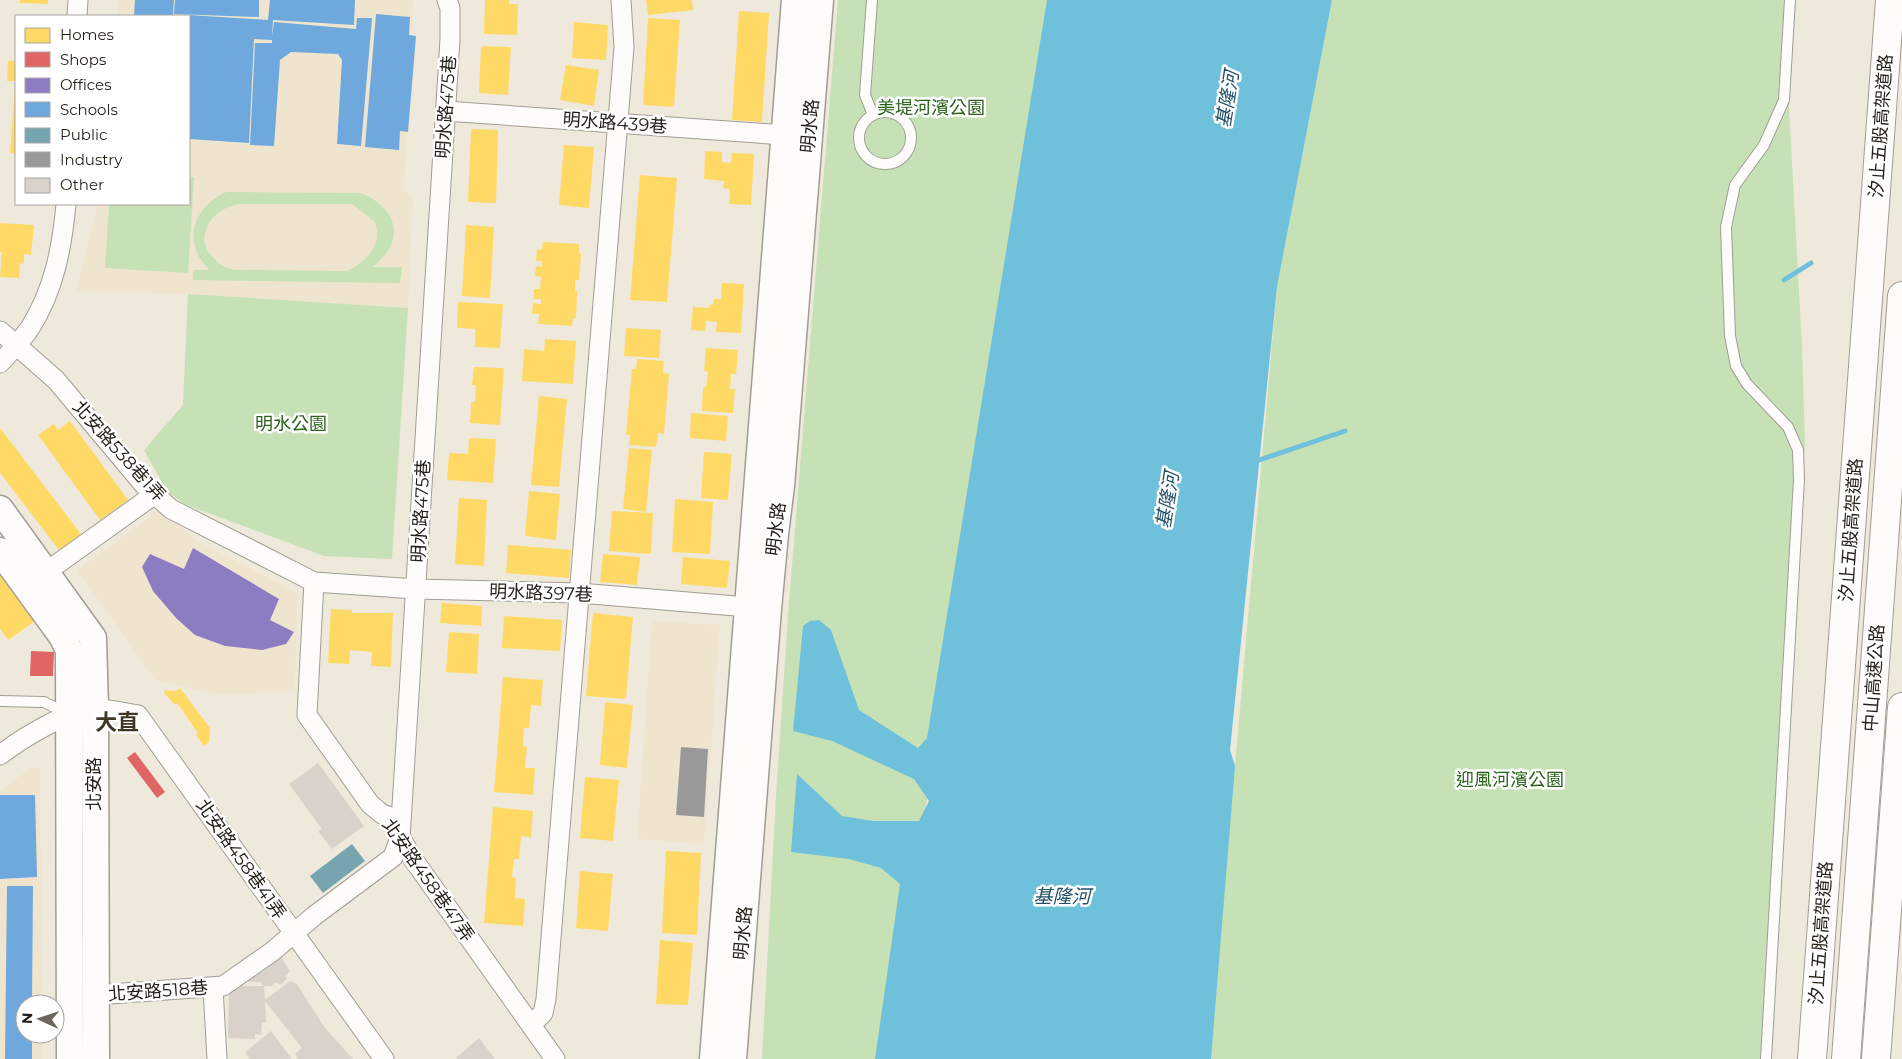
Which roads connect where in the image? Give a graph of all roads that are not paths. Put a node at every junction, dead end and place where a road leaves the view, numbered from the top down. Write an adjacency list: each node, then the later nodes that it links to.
1 (78, 0): 9 (street)
2 (447, 0): 10 (street, 明水路475巷)
3 (621, 0): 12 (street)
4 (795, 0): 13 (main road, 明水路)
5 (820, 0): 19 (main road, 明水路)
6 (872, 0): 11 (lane)
7 (1790, 0): 46 (lane)
8 (1890, 0): 47 (highway, 汐止五股高架道路)
9 (77, 15)
10 (445, 111): 12 (street, 明水路439巷); 25 (street, 明水路475巷)
11 (873, 115): 11 (lane)
12 (618, 123): 13 (street, 明水路439巷); 26 (street)
13 (785, 135): 27 (main road, 明水路)
14 (66, 205): 17 (street)
15 (1902, 296): 48 (highway, 中山高速公路)
16 (0, 331): 17 (street, 北安路538巷1弄)
17 (16, 345): 18 (street); 20 (street, 北安路538巷1弄)
18 (0, 363)
19 (782, 486): 27 (main road, 明水路); 45 (main road)
20 (154, 494): 23 (street); 24 (street, 北安路538巷1弄)
21 (0, 509): 23 (main road, 北安路)
22 (0, 551): 31 (main road, 北安路)
23 (46, 572): 30 (main road, 北安路)
24 (314, 582): 25 (street, 明水路397巷); 33 (street, 北安路458巷47弄)
25 (416, 589): 26 (street, 明水路397巷); 33 (street, 明水路475巷)
26 (579, 593): 27 (street, 明水路397巷); 37 (street)
27 (758, 608): 43 (main road, 明水路); 44 (main road, 明水路)
28 (0, 701): 31 (lane)
29 (1902, 707): 49 (highway, 中山高速公路)
30 (95, 708): 31 (street, 北安路458巷41弄); 34 (street, 北安路458巷41弄); 36 (main road, 北安路)
31 (70, 715): 32 (street, 北安路458巷41弄); 38 (main road, 北安路)
32 (0, 755)
33 (400, 838): 34 (street, 明水路475巷); 37 (street, 北安路458巷47弄)
34 (294, 934): 35 (street, 北安路518巷); 41 (street, 北安路458巷41弄)
35 (213, 988): 36 (street, 北安路518巷); 40 (street)
36 (95, 995): 39 (main road, 北安路)
37 (531, 1025): 42 (street, 北安路458巷47弄)
38 (70, 1059)
39 (96, 1059)
40 (217, 1059)
41 (384, 1059)
42 (555, 1059)
43 (713, 1059)
44 (733, 1059)
45 (747, 1059)
46 (1766, 1059)
47 (1812, 1059)
48 (1846, 1059)
49 (1876, 1059)

